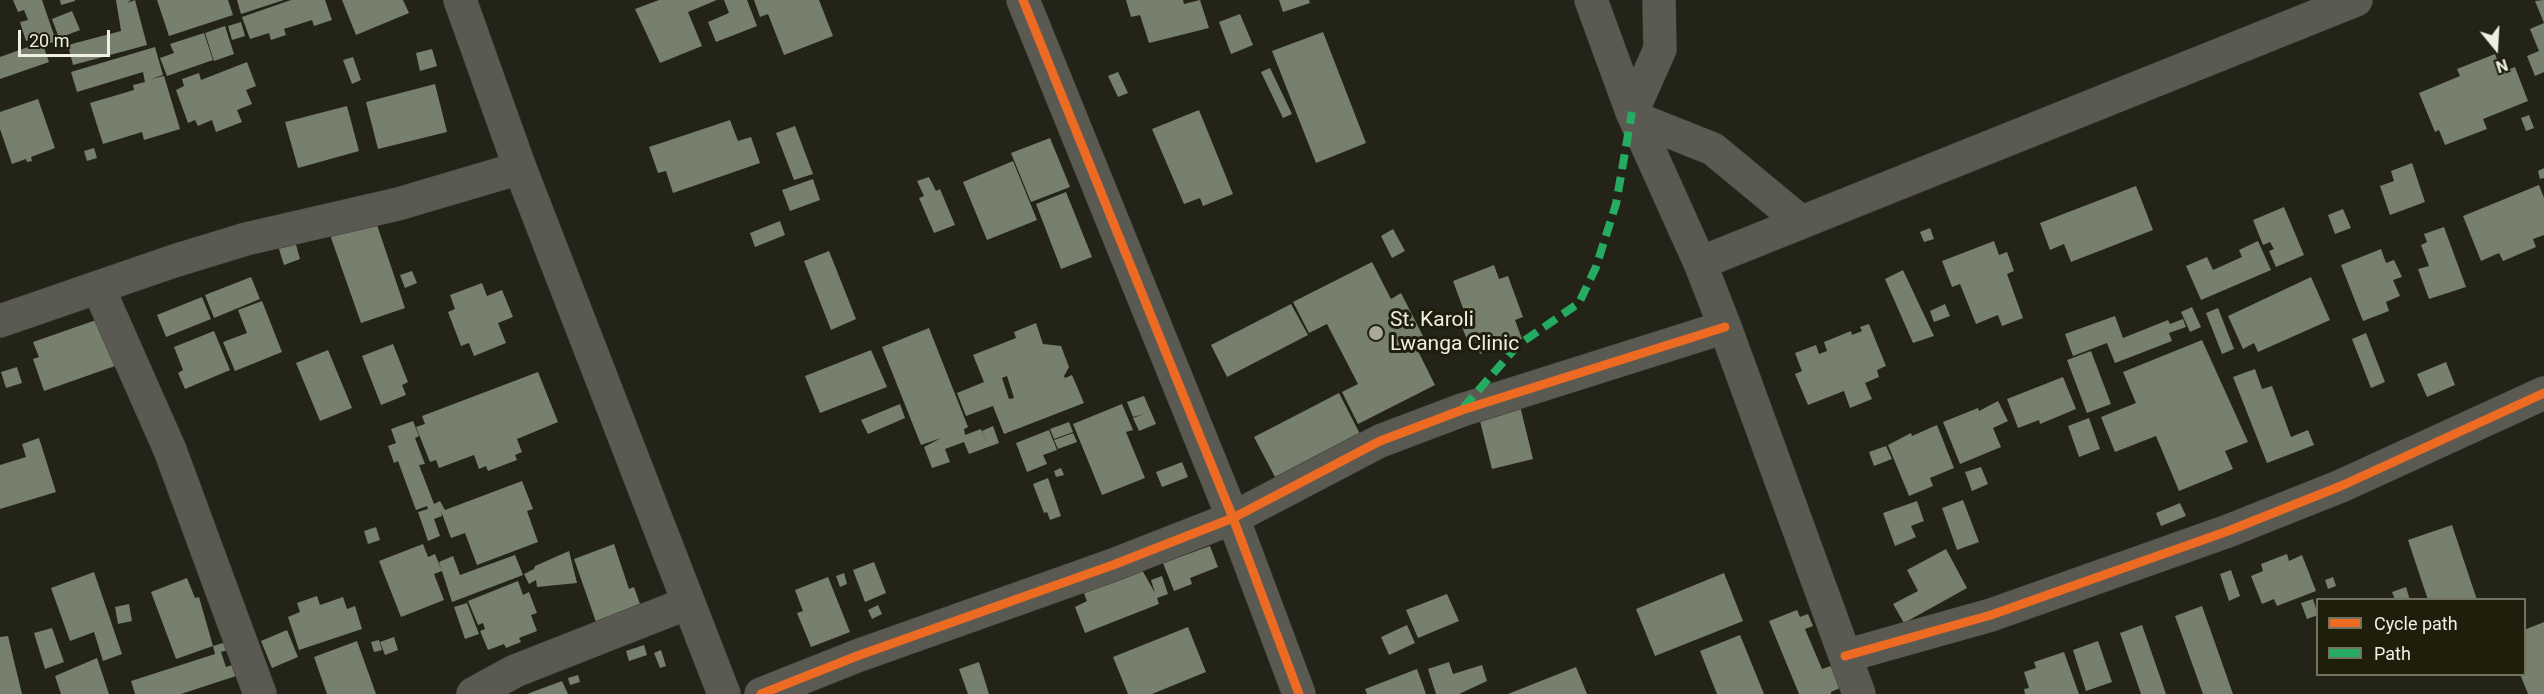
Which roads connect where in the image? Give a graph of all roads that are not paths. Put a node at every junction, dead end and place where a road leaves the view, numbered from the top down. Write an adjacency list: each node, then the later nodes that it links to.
1 (460, 0): 7 (street)
2 (1023, 0): 14 (street)
3 (1591, 0): 6 (street)
4 (1659, 0): 6 (street)
5 (2356, 0): 8 (street)
6 (1634, 115): 8 (street); 9 (street)
7 (520, 168): 10 (street); 15 (street)
8 (1801, 222): 9 (street)
9 (1700, 263): 12 (street)
10 (98, 287): 11 (street); 17 (street)
11 (0, 321)
12 (1725, 327): 14 (street); 16 (street)
13 (2544, 393): 16 (street)
14 (1233, 518): 20 (street); 21 (street)
15 (688, 603): 18 (street); 19 (street)
16 (1845, 656): 22 (street)
17 (260, 694)
18 (473, 694)
19 (724, 694)
20 (761, 694)
21 (1299, 694)
22 (1859, 694)

